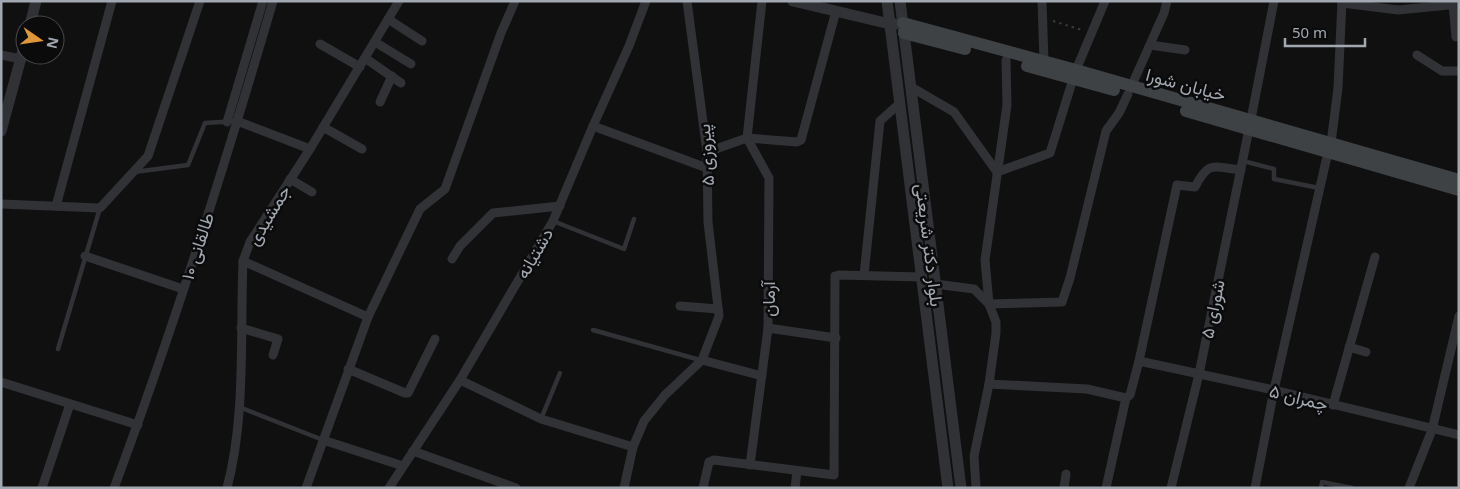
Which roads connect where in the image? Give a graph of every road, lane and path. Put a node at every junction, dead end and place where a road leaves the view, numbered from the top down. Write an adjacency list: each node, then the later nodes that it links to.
1 (36, 1): 21 (street)
2 (112, 1): 72 (street)
3 (200, 1): 64 (street)
4 (263, 1): 50 (street)
5 (273, 1): 49 (street, طالقانی ۱۰)
6 (399, 1): 23 (street, جمشیدی)
7 (515, 1): 88 (street)
8 (646, 1): 52 (street, دشتیانه)
9 (688, 1): 61 (street, پیروزی ۵)
10 (762, 1): 55 (street)
11 (792, 1): 20 (street)
12 (887, 1): 24 (street, بلوار دکتر شریعتی)
13 (900, 1): 24 (street, بلوار دکتر شریعتی)
14 (1042, 1): 22 (street)
15 (1105, 1): 25 (street)
16 (1167, 1): 30 (street)
17 (1274, 1): 51 (street, شورای ۵)
18 (1342, 2): 19 (street); 58 (street)
19 (1451, 3): 26 (street)
20 (836, 11): 24 (street); 55 (street)
21 (32, 15)
22 (1043, 18): 25 (path); 37 (street)
23 (388, 19): 27 (street); 28 (street, جمشیدی)
24 (899, 27): 36 (main road, خیابان شورا); 37 (main road, خیابان شورا); 45 (street, بلوار دکتر شریعتی); 48 (street, بلوار دکتر شریعتی)
25 (1092, 33): 42 (street)
26 (1456, 37)
27 (422, 41)
28 (374, 42): 35 (street, جمشیدی); 38 (street)
29 (320, 44): 40 (street)
30 (1150, 45): 31 (street); 46 (street)
31 (1185, 50)
32 (1, 55): 34 (street)
33 (1417, 55): 41 (street)
34 (15, 58)
35 (365, 58): 40 (street, جمشیدی); 43 (street)
36 (1006, 60): 42 (main road, خیابان شورا); 65 (street)
37 (1044, 62): 42 (main road, خیابان شورا)
38 (411, 64)
39 (19, 65): 54 (street)
40 (360, 67): 53 (street, جمشیدی)
41 (1459, 71)
42 (1074, 75): 46 (main road, خیابان شورا); 65 (street)
43 (392, 76): 44 (street); 47 (street)
44 (401, 83)
45 (911, 87): 56 (street, بلوار دکتر شریعتی); 65 (street)
46 (1130, 90): 51 (main road, خیابان شورا); 85 (street)
47 (380, 102)
48 (900, 103): 57 (street, بلوار دکتر شریعتی); 81 (street)
49 (238, 121): 50 (lane); 59 (street); 84 (street, طالقانی ۱۰)
50 (228, 122): 64 (lane)
51 (1250, 124): 58 (main road, خیابان شورا); 62 (street, شورای ۵)
52 (592, 126): 63 (street); 73 (street, دشتیانه)
53 (323, 127): 59 (street, جمشیدی); 60 (street)
54 (1, 131)
55 (747, 138): 61 (street); 91 (street, آرمان)
56 (918, 142): 57 (street); 83 (street, بلوار دکتر شریعتی)
57 (905, 144): 82 (street, بلوار دکتر شریعتی)
58 (1330, 148): 67 (main road, خیابان شورا); 68 (street); 69 (main road, خیابان شورا)
59 (310, 149): 66 (street, جمشیدی)
60 (362, 149)
61 (707, 152): 63 (street, پیروزی ۵)
62 (1242, 165): 68 (lane); 100 (street); 103 (street, شورای ۵)
63 (707, 168): 87 (street, پیروزی ۵)
64 (133, 172): 74 (street)
65 (997, 172): 85 (street)
66 (290, 179): 70 (street); 80 (street, جمشیدی)
67 (1459, 180)
68 (1320, 188): 108 (street)
69 (1459, 190)
70 (312, 192)
71 (1, 204): 72 (street)
72 (56, 206): 74 (street)
73 (560, 206): 76 (street, دشتیانه); 79 (street)
74 (100, 208): 77 (lane)
75 (634, 219): 76 (lane)
76 (553, 222): 105 (street, دشتیانه)
77 (85, 256): 84 (street); 96 (lane)
78 (1375, 257): 95 (street)
79 (452, 259)
80 (243, 261): 88 (street); 90 (street, جمشیدی)
81 (864, 276): 82 (street); 93 (street)
82 (922, 277): 135 (street, بلوار دکتر شریعتی)
83 (935, 284): 85 (street); 121 (street, بلوار دکتر شریعتی)
84 (183, 289): 114 (street, طالقانی ۱۰)
85 (989, 304): 107 (street)
86 (680, 306): 87 (street)
87 (718, 309): 99 (street, پیروزی ۵)
88 (368, 316): 101 (street)
89 (1459, 316): 115 (street)
90 (241, 328): 98 (street); 112 (street, جمشیدی)
91 (768, 328): 93 (street); 104 (street, آرمان)
92 (593, 330): 99 (lane)
93 (836, 338): 124 (street)
94 (435, 339): 101 (street)
95 (1349, 347): 97 (street); 111 (street)
96 (58, 349)
97 (1366, 352)
98 (273, 355)
99 (702, 360): 104 (street); 118 (street)
100 (1139, 361): 103 (street, چمران ۵); 109 (street)
101 (348, 369): 117 (street)
102 (560, 373): 113 (lane)
103 (1199, 374): 108 (street, چمران ۵); 140 (street, شورای ۵)
104 (762, 376): 122 (street, آرمان)
105 (460, 380): 113 (street); 119 (street, دشتیانه)
106 (1, 382): 110 (street)
107 (990, 384): 109 (street); 120 (street)
108 (1274, 390): 111 (street, چمران ۵); 141 (street)
109 (1126, 398): 139 (street)
110 (70, 404): 114 (street); 126 (street)
111 (1333, 405): 115 (street, چمران ۵)
112 (239, 407): 117 (lane); 128 (street, جمشیدی)
113 (541, 419): 118 (street)
114 (138, 425): 127 (street, طالقانی ۱۰)
115 (1432, 430): 116 (street, چمران ۵); 144 (street)
116 (1459, 435)
117 (323, 440): 123 (street); 129 (street)
118 (633, 447): 132 (street)
119 (413, 451): 123 (street, دشتیانه); 131 (street)
120 (974, 456): 121 (street); 137 (street)
121 (957, 457): 136 (street, بلوار دکتر شریعتی)
122 (750, 465): 124 (street); 133 (street)
123 (404, 466): 130 (street, دشتیانه)
124 (797, 470): 134 (street)
125 (1066, 474): 138 (street)
126 (42, 488)
127 (114, 488)
128 (227, 488)
129 (306, 488)
130 (389, 488)
131 (516, 488)
132 (624, 488)
133 (704, 488)
134 (795, 488)
135 (948, 488)
136 (961, 488)
137 (976, 488)
138 (1064, 488)
139 (1106, 488)
140 (1171, 488)
141 (1255, 488)
142 (1321, 488): 143 (lane)
143 (1352, 488)
144 (1409, 488)

